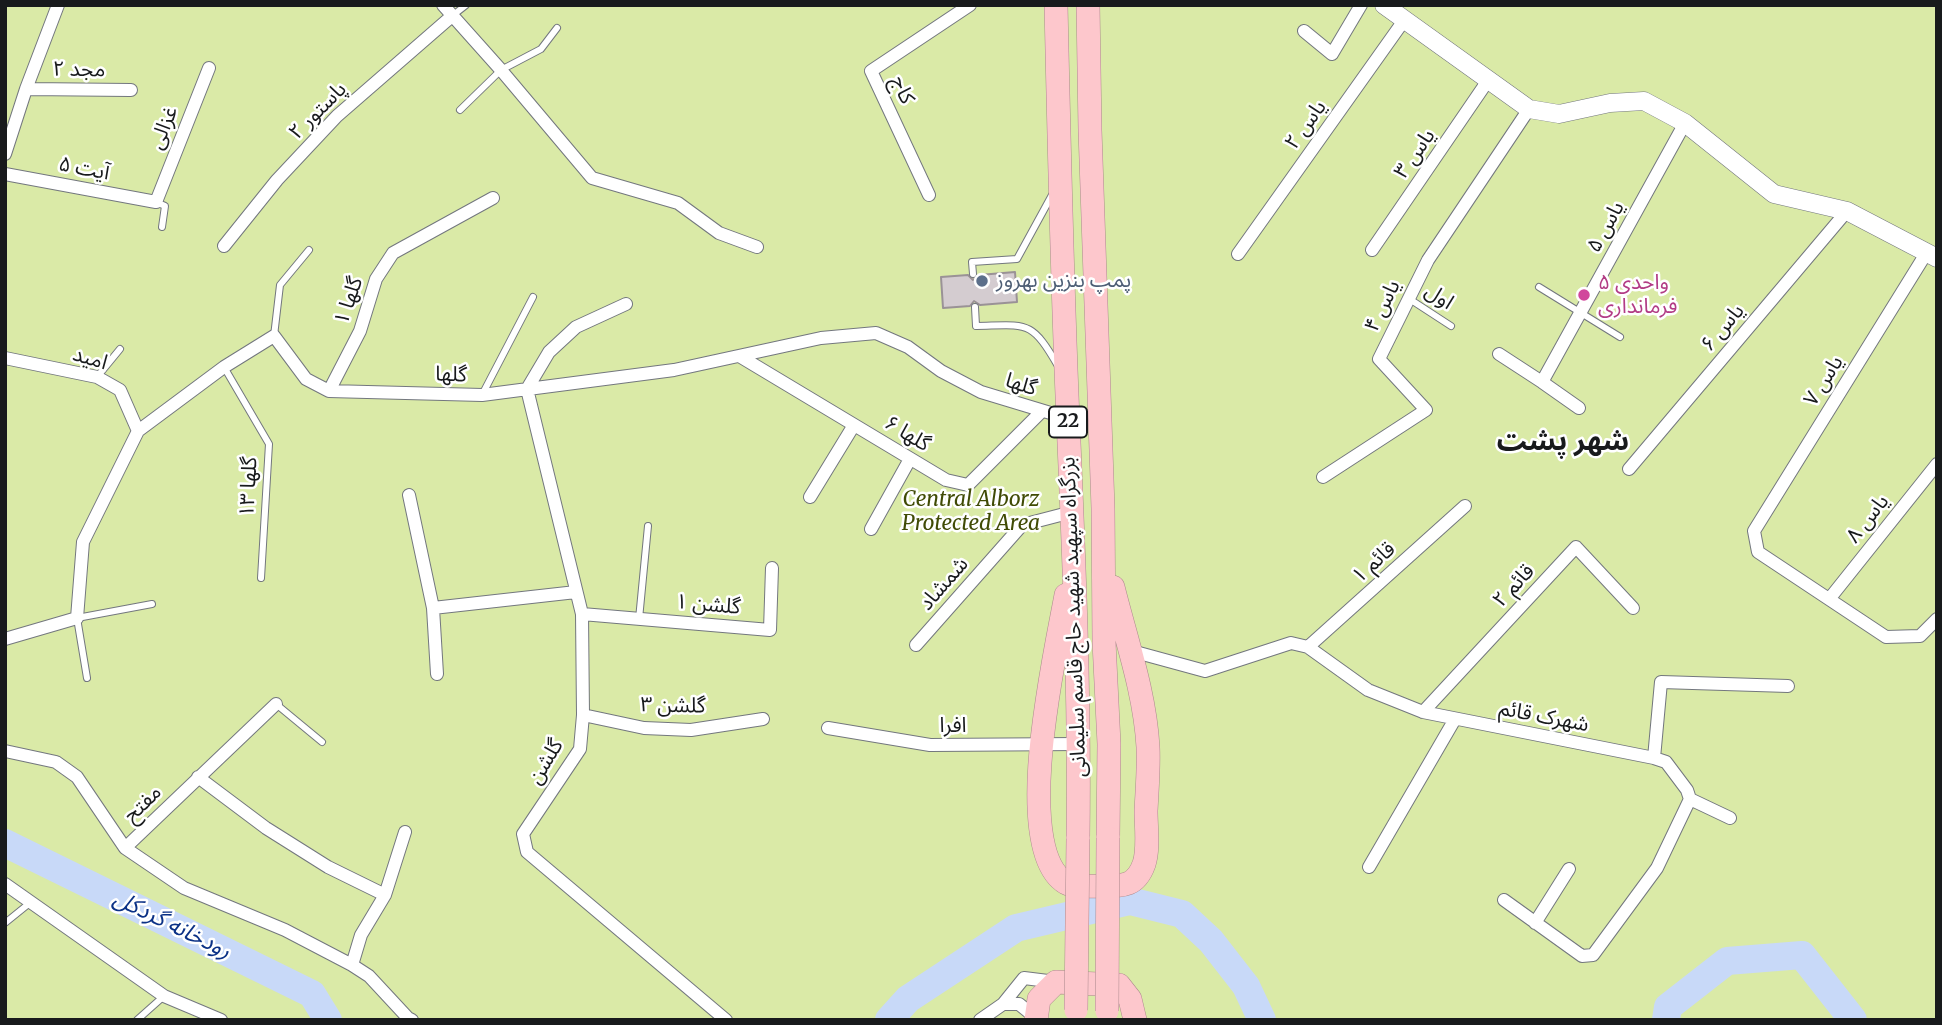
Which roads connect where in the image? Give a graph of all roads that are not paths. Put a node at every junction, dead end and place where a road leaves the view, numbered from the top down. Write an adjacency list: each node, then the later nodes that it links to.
1 (58, 5): 16 (street)
2 (443, 5): 9 (street)
3 (466, 5): 9 (lane)
4 (970, 5): 24 (street, کاج)
5 (1056, 5): 23 (highway, بزرگراه سپهبد شهید حاج قاسم سلیمانی / 22)
6 (1088, 5): 71 (highway, بزرگراه سپهبد شهید حاج قاسم سلیمانی / 22)
7 (1361, 5): 12 (street)
8 (1384, 5): 10 (street)
9 (452, 16): 14 (street); 29 (street, پاستور ۲)
10 (1405, 19): 15 (street); 33 (street, یاس ۲)
11 (557, 28): 14 (lane)
12 (1304, 32)
13 (209, 68): 26 (street, غزالی)
14 (501, 70): 19 (lane); 30 (street)
15 (1489, 79): 18 (street); 32 (street, یاس ۳)
16 (26, 89): 17 (street, مجد ۲); 21 (street)
17 (131, 90)
18 (1529, 109): 20 (street); 38 (street, یاس ۴)
19 (460, 110)
20 (1685, 123): 27 (street); 41 (street, یاس ۵)
21 (5, 154)
22 (5, 174): 26 (street, آیت ۵)
23 (1060, 181): 35 (lane); 51 (highway, بزرگراه سپهبد شهید حاج قاسم سلیمانی / 22)
24 (929, 195)
25 (493, 198): 54 (street, گلها ۱)
26 (156, 202): 28 (lane)
27 (1847, 211): 34 (street); 63 (street, یاس ۶)
28 (162, 227)
29 (224, 246)
30 (757, 247)
31 (309, 250): 43 (lane)
32 (1372, 250)
33 (1238, 254)
34 (1932, 255): 76 (street, یاس ۷)
35 (973, 274)
36 (1539, 288): 41 (lane)
37 (533, 297): 55 (lane)
38 (1408, 298): 42 (lane, اول); 64 (street, یاس ۴)
39 (626, 304): 53 (street)
40 (975, 307): 51 (lane)
41 (1581, 312): 44 (lane); 52 (street, یاس ۵)
42 (1451, 326)
43 (275, 336): 49 (street); 54 (street)
44 (1619, 337)
45 (120, 349): 50 (lane)
46 (1499, 354): 52 (street)
47 (741, 357): 53 (street, گلها); 57 (street, گلها); 59 (street, گلها ۶)
48 (5, 358): 50 (street, امید)
49 (224, 367): 60 (street); 74 (lane, گلها ۱۳)
50 (97, 377): 60 (street, امید)
51 (1066, 382): 58 (highway, بزرگراه سپهبد شهید حاج قاسم سلیمانی / 22)
52 (1542, 382): 56 (street)
53 (527, 390): 55 (street, گلها); 75 (street, گلشن)
54 (329, 391): 55 (street, گلها)
55 (482, 395)
56 (1579, 408)
57 (1041, 412): 58 (street, گلها); 61 (street, گلها ۶)
58 (1068, 418): 68 (highway, بزرگراه سپهبد شهید حاج قاسم سلیمانی / 22)
59 (854, 425): 61 (street, گلها ۶); 66 (street)
60 (138, 431): 81 (street)
61 (910, 459): 70 (street)
62 (1937, 464): 76 (street, یاس ۸)
63 (1629, 469)
64 (1323, 477)
65 (409, 495): 78 (street)
66 (810, 497)
67 (1465, 506): 87 (street, قائم ۱)
68 (1072, 512): 72 (highway, بزرگراه سپهبد شهید حاج قاسم سلیمانی / 22); 86 (street, شمشاد)
69 (648, 526): 82 (lane)
70 (871, 529)
71 (1103, 550): 85 (highway, بزرگراه سپهبد شهید حاج قاسم سلیمانی / 22); 88 (highway)
72 (1074, 555): 99 (highway); 100 (highway, بزرگراه سپهبد شهید حاج قاسم سلیمانی / 22)
73 (772, 568): 82 (street, گلشن ۱)
74 (261, 579)
75 (576, 592): 78 (street); 80 (street, گلشن)
76 (1830, 598): 83 (street)
77 (152, 604): 81 (lane)
78 (433, 608): 89 (street)
79 (1633, 608): 93 (street, قائم ۲)
80 (582, 614): 82 (street, گلشن ۱); 94 (street, گلشن)
81 (77, 618): 84 (street); 90 (lane)
82 (639, 619)
83 (1937, 619)
84 (5, 639)
85 (1104, 642): 88 (street); 122 (highway, بزرگراه سپهبد شهید حاج قاسم سلیمانی / 22, bridge)
86 (916, 645)
87 (1308, 647): 88 (street); 93 (street, شهرک قائم)
88 (1129, 650): 99 (highway)
89 (437, 674)
90 (87, 678)
91 (1788, 686): 102 (street)
92 (276, 704): 98 (lane); 103 (street, مفتح)
93 (1423, 712): 96 (street, شهرک قائم)
94 (583, 715): 95 (street, گلشن ۳); 127 (street, گلشن)
95 (763, 719)
96 (1455, 719): 102 (street, شهرک قائم); 108 (street)
97 (828, 728): 99 (street, افرا)
98 (322, 742)
99 (1040, 743): 100 (street, افرا)
100 (1079, 744): 121 (highway, بزرگراه سپهبد شهید حاج قاسم سلیمانی / 22, bridge)
101 (5, 751): 107 (street, مفتح)
102 (1654, 758): 104 (street, شهرک قائم)
103 (198, 777): 107 (street, مفتح); 111 (street)
104 (1690, 799): 105 (street); 115 (street)
105 (1730, 818)
106 (405, 832): 111 (street)
107 (125, 848): 116 (street)
108 (1369, 867)
109 (1569, 869): 115 (street)
110 (5, 884): 113 (street)
111 (385, 895): 116 (street)
112 (1504, 900): 115 (street)
113 (31, 901): 114 (lane); 118 (street)
114 (5, 923)
115 (1535, 923)
116 (352, 965): 126 (street)
117 (1056, 982): 119 (street); 123 (highway); 129 (highway)
118 (164, 996): 120 (street); 124 (lane)
119 (1003, 1004): 123 (street); 128 (street)
120 (195, 1014): 125 (street)
121 (1076, 1015)
122 (1107, 1015)
123 (1035, 1018)
124 (137, 1020)
125 (220, 1020)
126 (412, 1020)
127 (726, 1020)
128 (980, 1020)
129 (1135, 1020)

